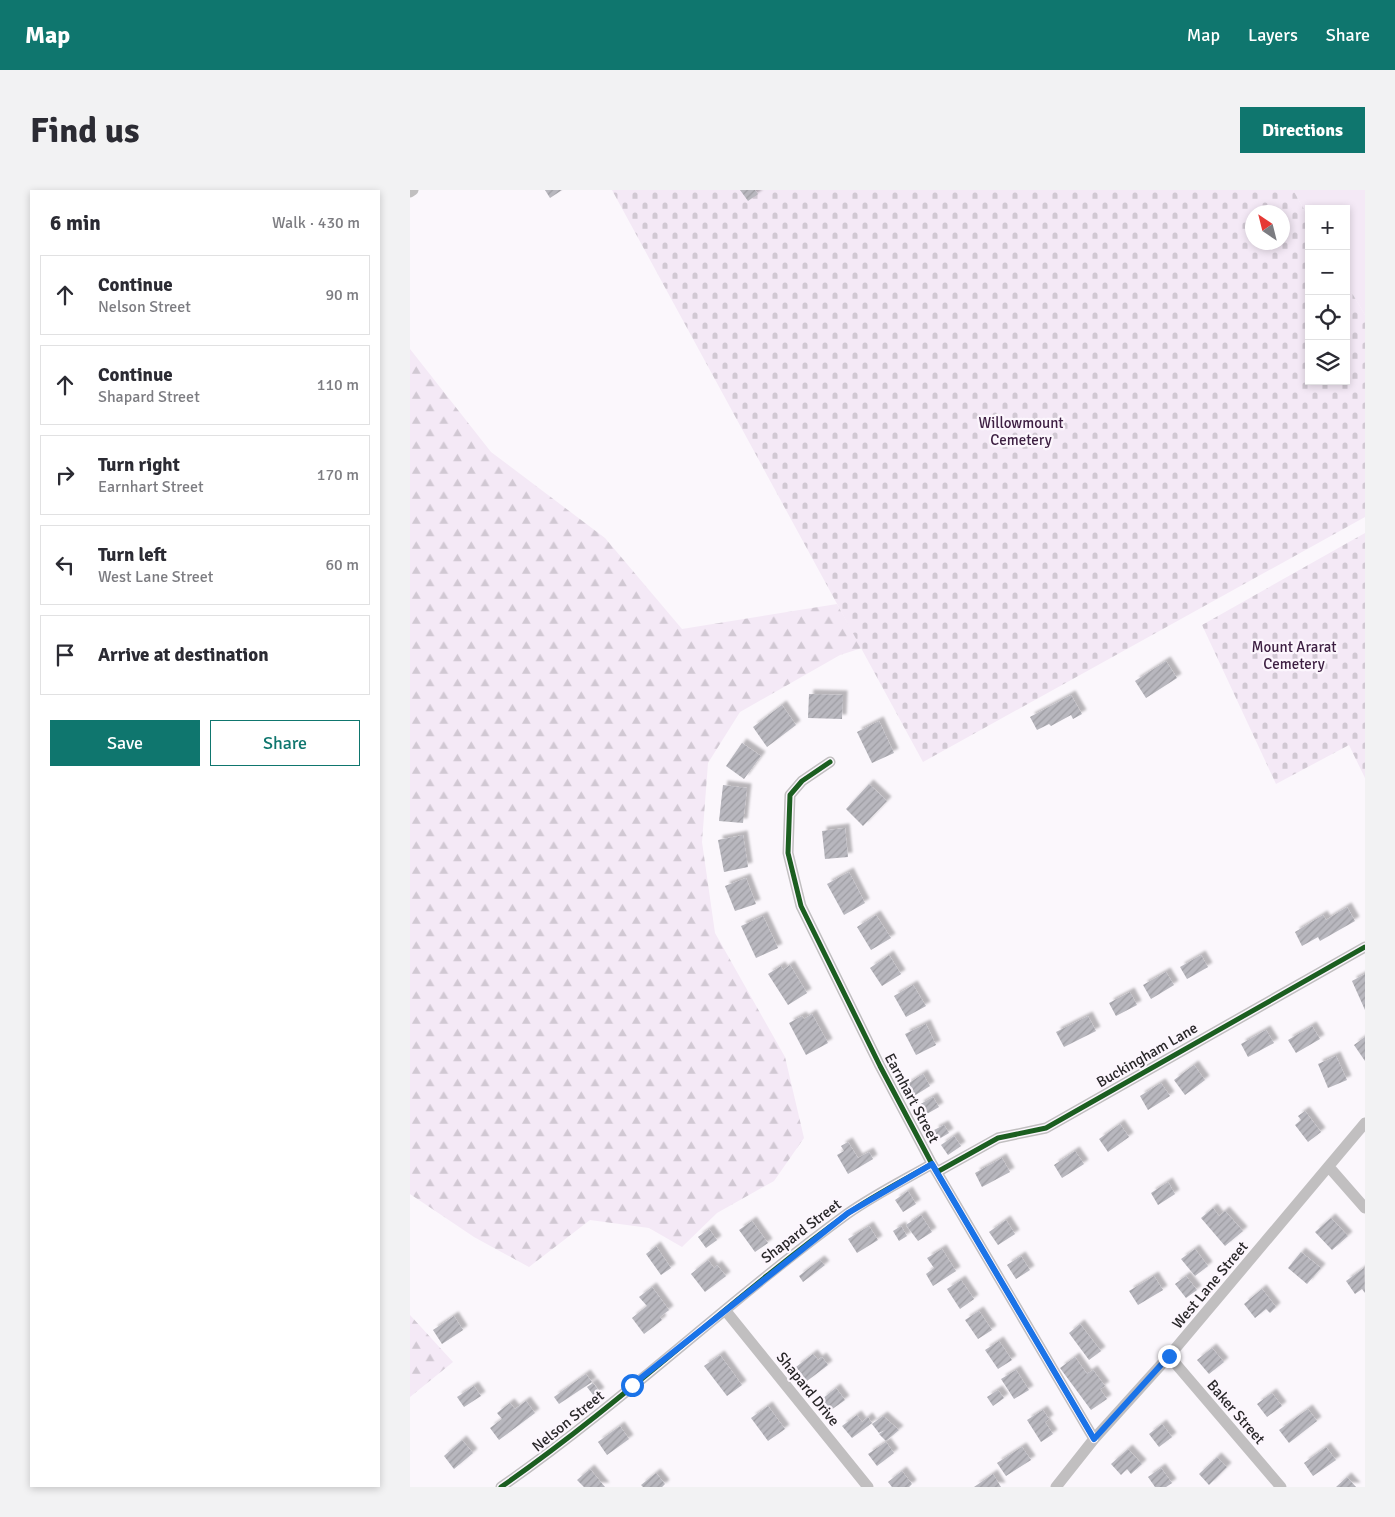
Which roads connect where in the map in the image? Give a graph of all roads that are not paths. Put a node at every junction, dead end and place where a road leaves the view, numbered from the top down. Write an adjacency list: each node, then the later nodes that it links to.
1 (414, 190): 2 (street)
2 (410, 192)
3 (830, 762): 7 (street, Earnhart Street)
4 (1365, 948): 7 (street, Buckingham Lane)
5 (1365, 1123): 6 (street, West Lane Street)
6 (1329, 1167): 8 (street); 11 (street, West Lane Street)
7 (934, 1168): 9 (street, Shapard Street); 12 (street, Earnhart Street)
8 (1365, 1208)
9 (765, 1277): 10 (street, Nelson Street)
10 (725, 1310): 13 (street, Nelson Street); 14 (street, Shapard Drive)
11 (1169, 1356): 12 (street, West Lane Street); 16 (street, Baker Street)
12 (1094, 1439): 15 (street, West Lane Street)
13 (502, 1487)
14 (868, 1487)
15 (1056, 1487)
16 (1281, 1487)

